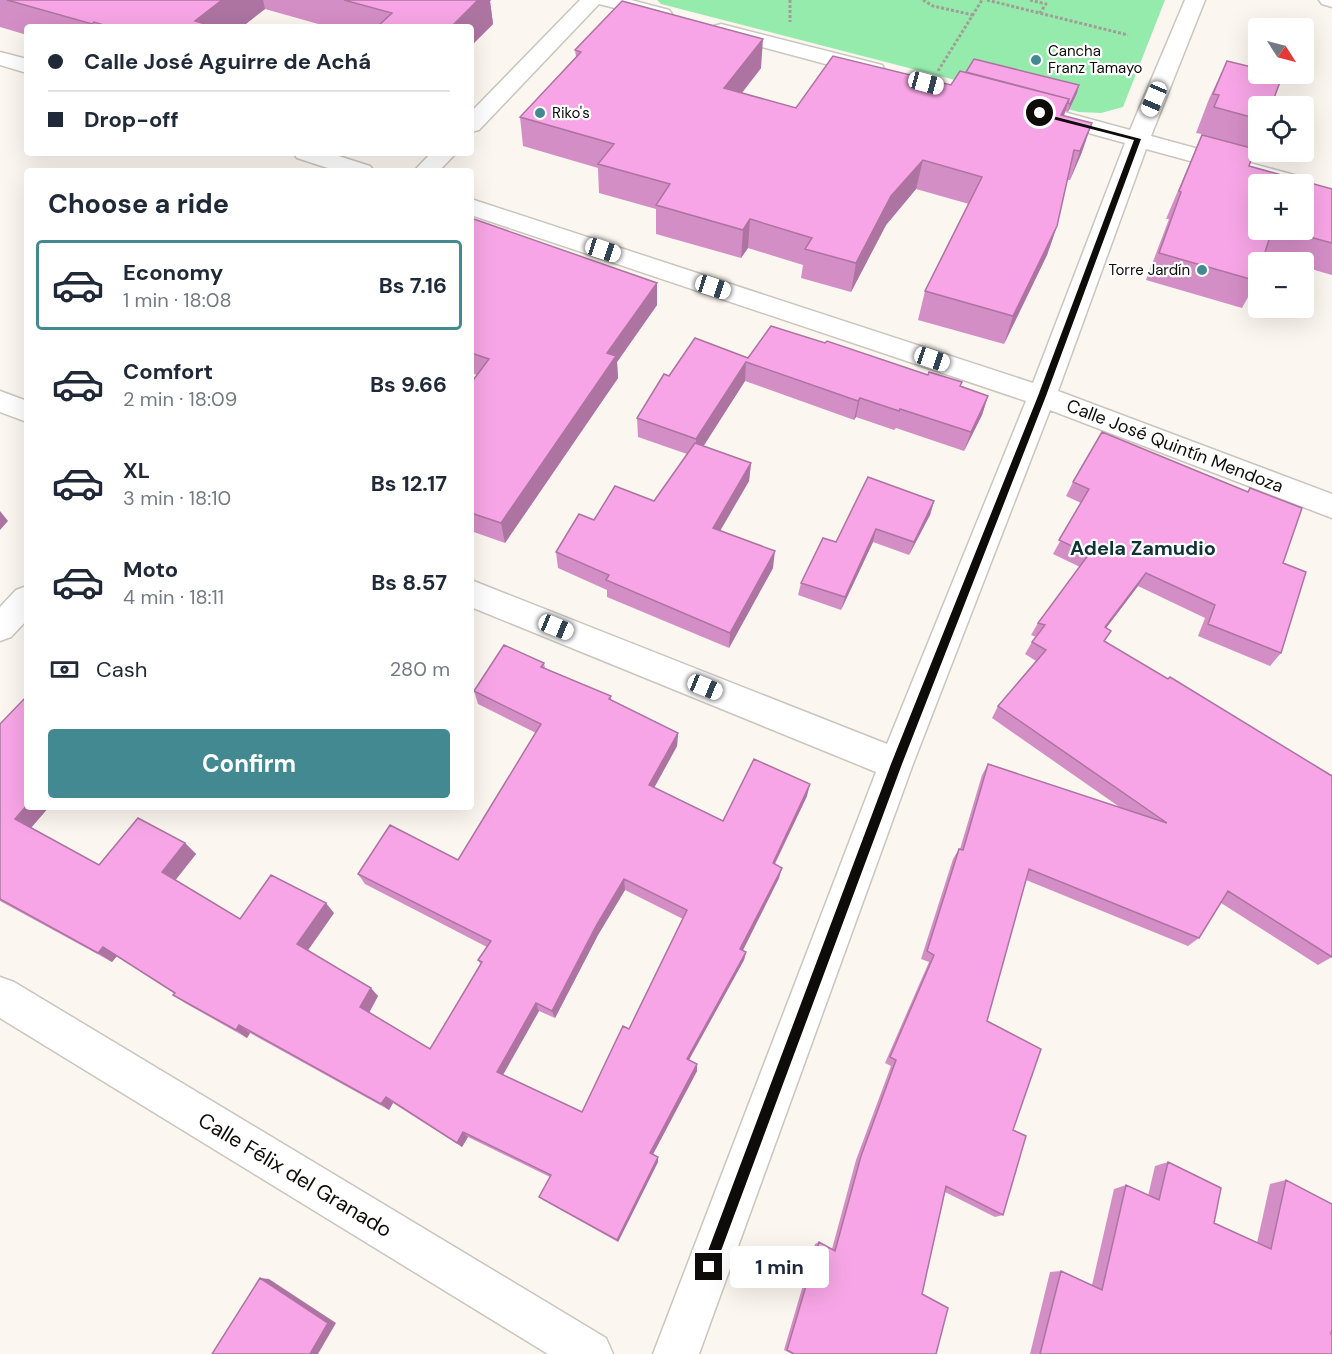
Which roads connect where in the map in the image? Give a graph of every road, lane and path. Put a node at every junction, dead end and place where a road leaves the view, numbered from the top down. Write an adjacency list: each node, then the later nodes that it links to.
1 (592, 0): 18 (street)
2 (606, 0): 16 (street)
3 (790, 0): 11 (path)
4 (923, 0): 10 (path)
5 (982, 0): 10 (path)
6 (987, 0): 9 (path)
7 (1030, 0): 9 (path)
8 (1195, 0): 19 (street)
9 (1040, 13): 12 (path)
10 (973, 15): 15 (path)
11 (790, 23)
12 (1128, 35)
13 (0, 58): 14 (street)
14 (24, 65)
15 (938, 71)
16 (892, 74)
17 (1028, 110): 19 (street)
18 (474, 122)
19 (1138, 139): 24 (street); 26 (street)
20 (314, 156): 22 (street)
21 (441, 156): 23 (street)
22 (352, 168)
23 (429, 168)
24 (1263, 174)
25 (474, 208): 26 (street, Calle José Quintín Mendoza)
26 (1042, 396): 29 (street, Calle José Quintín Mendoza); 33 (street)
27 (0, 401): 28 (street)
28 (24, 411)
29 (1332, 506)
30 (474, 594): 33 (street)
31 (24, 602): 32 (street)
32 (0, 628)
33 (896, 764): 36 (street)
34 (0, 996): 35 (street, Calle Félix del Granado)
35 (590, 1354)
36 (676, 1354)

